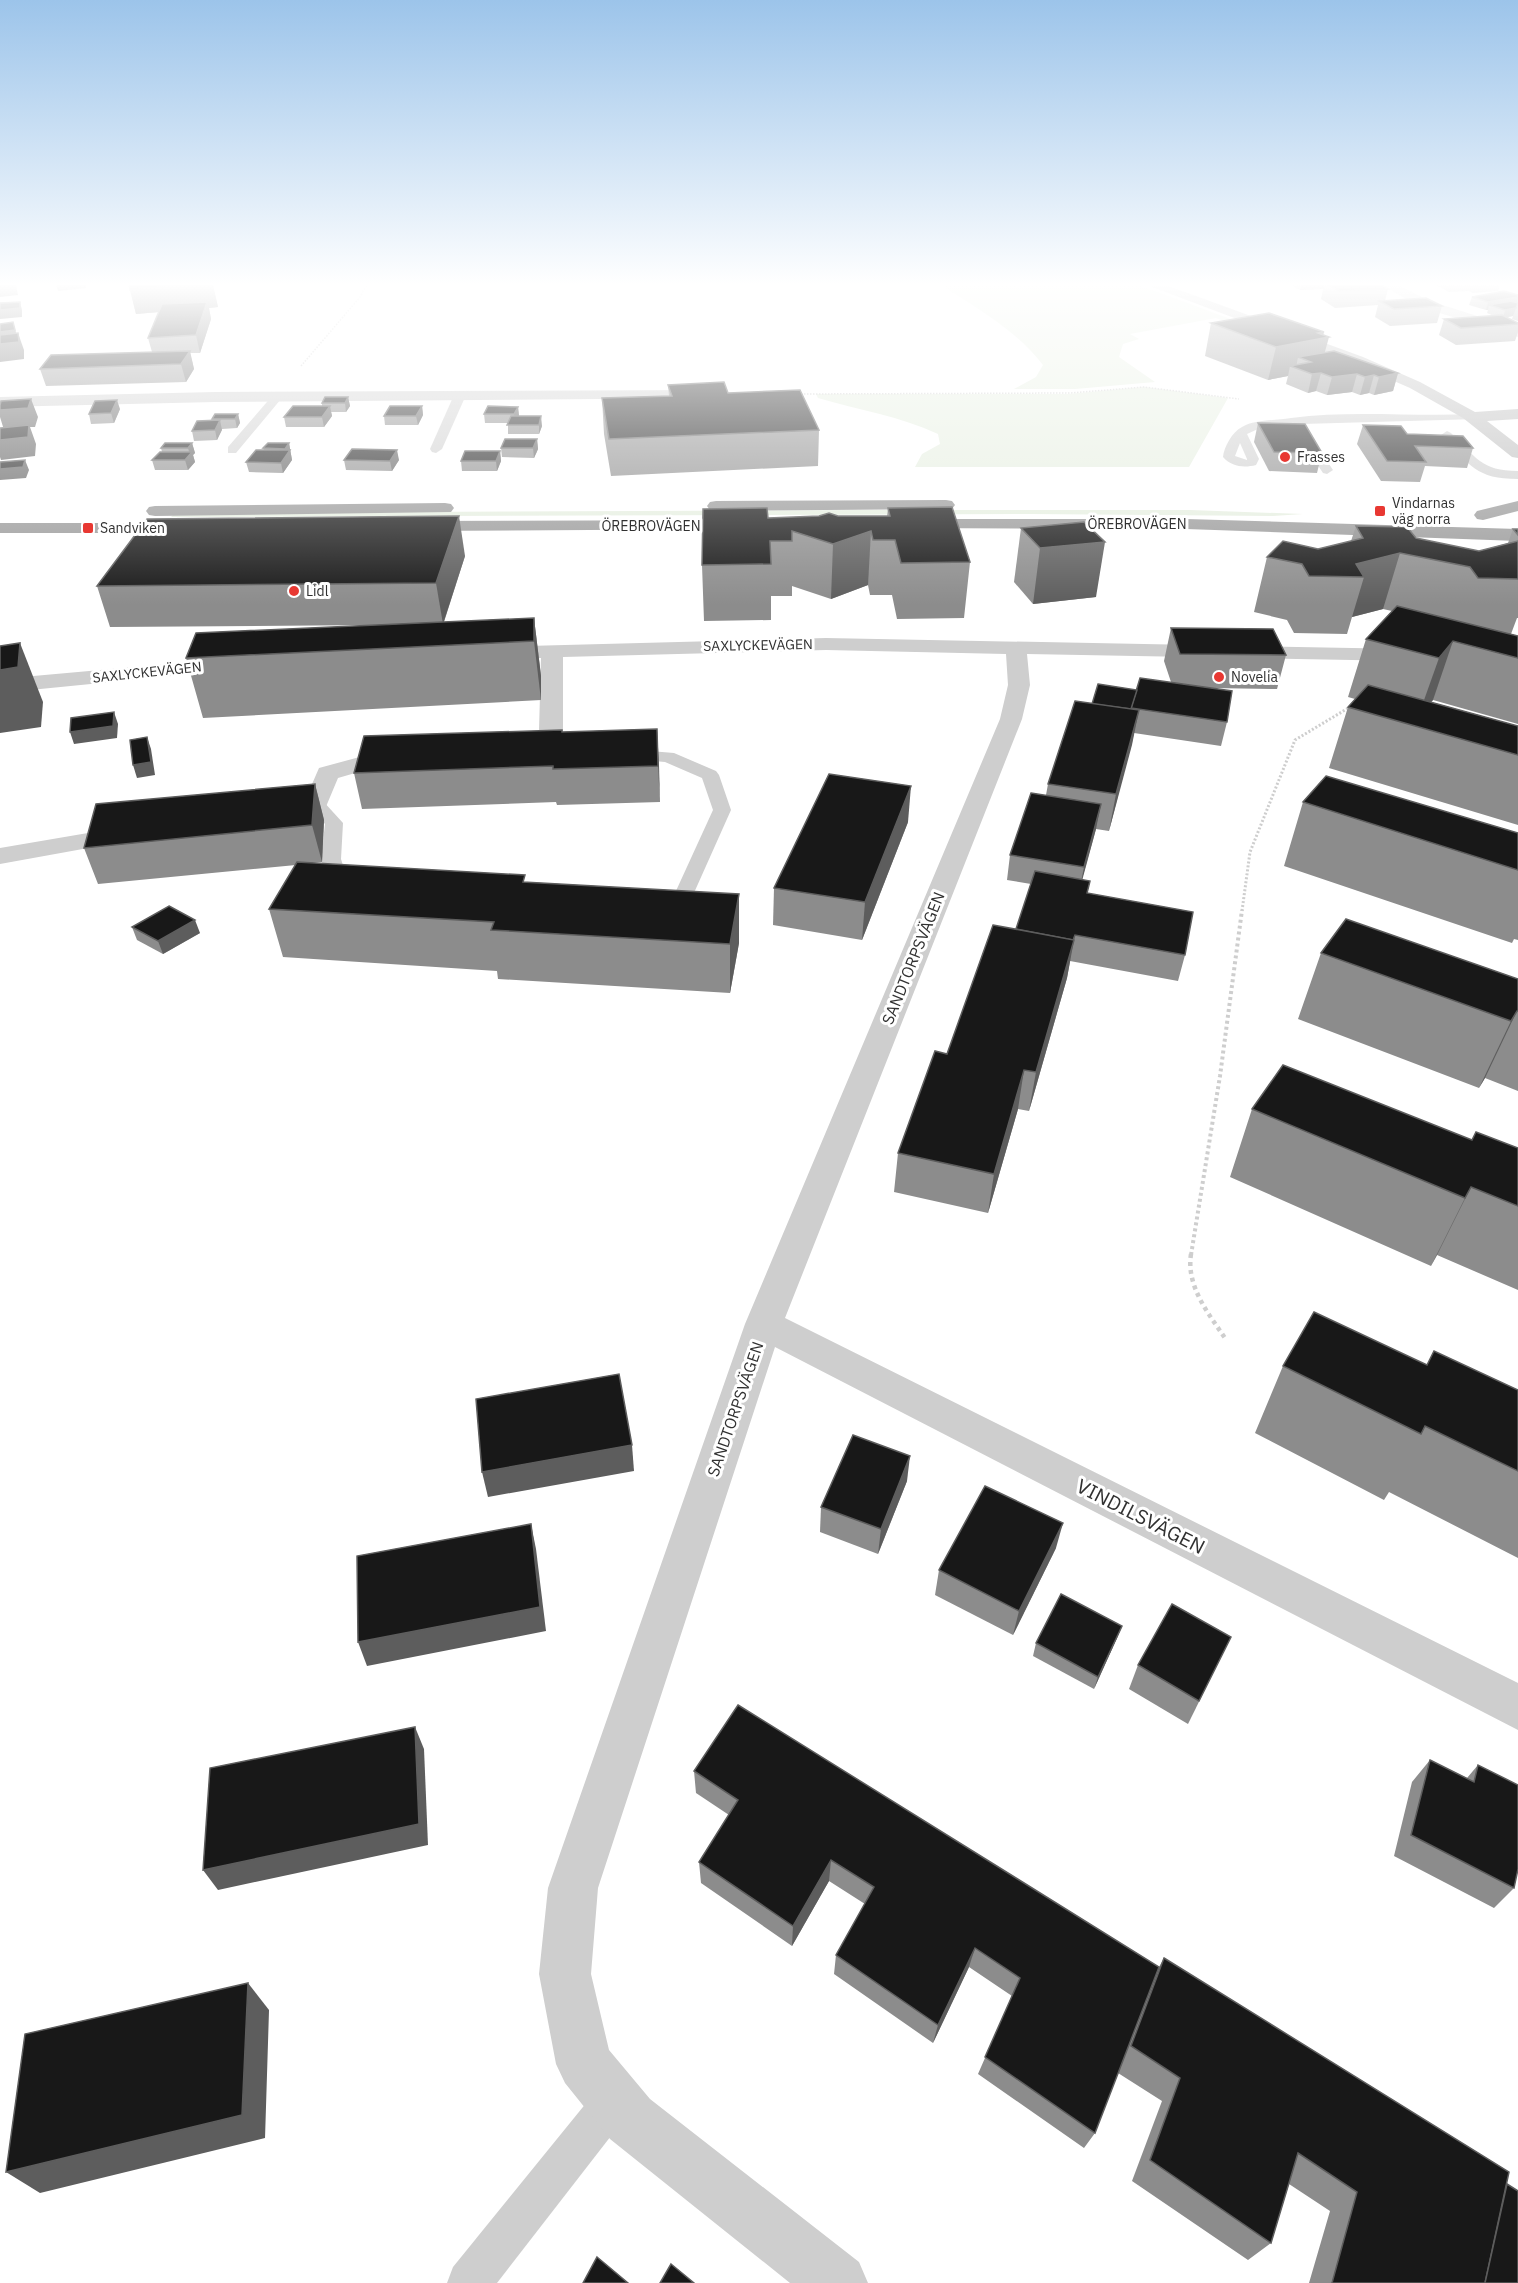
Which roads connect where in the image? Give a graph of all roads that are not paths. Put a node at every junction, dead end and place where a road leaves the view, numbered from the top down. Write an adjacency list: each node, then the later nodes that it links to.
1 (1428, 392): 7 (main road)
2 (773, 394): 3 (street)
3 (460, 395): 4 (street); 11 (lane)
4 (277, 397): 5 (street); 12 (lane)
5 (0, 402)
6 (1518, 414): 7 (main road)
7 (1474, 417): 8 (lane); 13 (main road)
8 (1429, 420): 9 (lane); 15 (lane)
9 (1293, 421): 10 (lane); 14 (lane)
10 (1242, 433)
11 (436, 449)
12 (232, 450)
13 (1518, 453)
14 (1327, 470)
15 (1518, 475)
16 (959, 505): 17 (highway, ÖREBROVÄGEN)
17 (696, 506)
18 (1518, 506): 22 (highway)
19 (460, 508): 20 (highway)
20 (0, 511)
21 (1461, 514): 22 (highway)
22 (1483, 515): 23 (highway)
23 (1518, 516)
24 (900, 524): 27 (highway, ÖREBROVÄGEN)
25 (771, 525): 26 (highway, ÖREBROVÄGEN)
26 (0, 528)
27 (1518, 535)
28 (1016, 647): 29 (street, SAXLYCKEVÄGEN); 31 (street, SAXLYCKEVÄGEN); 43 (street, SANDTORPSVÄGEN)
29 (552, 651): 30 (street, SAXLYCKEVÄGEN); 34 (street)
30 (467, 654)
31 (1422, 656)
32 (254, 662): 33 (street, SAXLYCKEVÄGEN)
33 (0, 686)
34 (495, 752)
35 (611, 753): 42 (lane)
36 (426, 758): 37 (street)
37 (316, 804): 38 (street); 41 (lane)
38 (258, 813)
39 (152, 831): 40 (street)
40 (0, 856)
41 (364, 893)
42 (648, 914)
43 (764, 1324): 44 (street, VINDILSVÄGEN); 45 (street, SANDTORPSVÄGEN)
44 (1518, 1707)
45 (614, 2100): 46 (lane); 47 (street, SANDTORPSVÄGEN)
46 (469, 2283)
47 (838, 2283)

